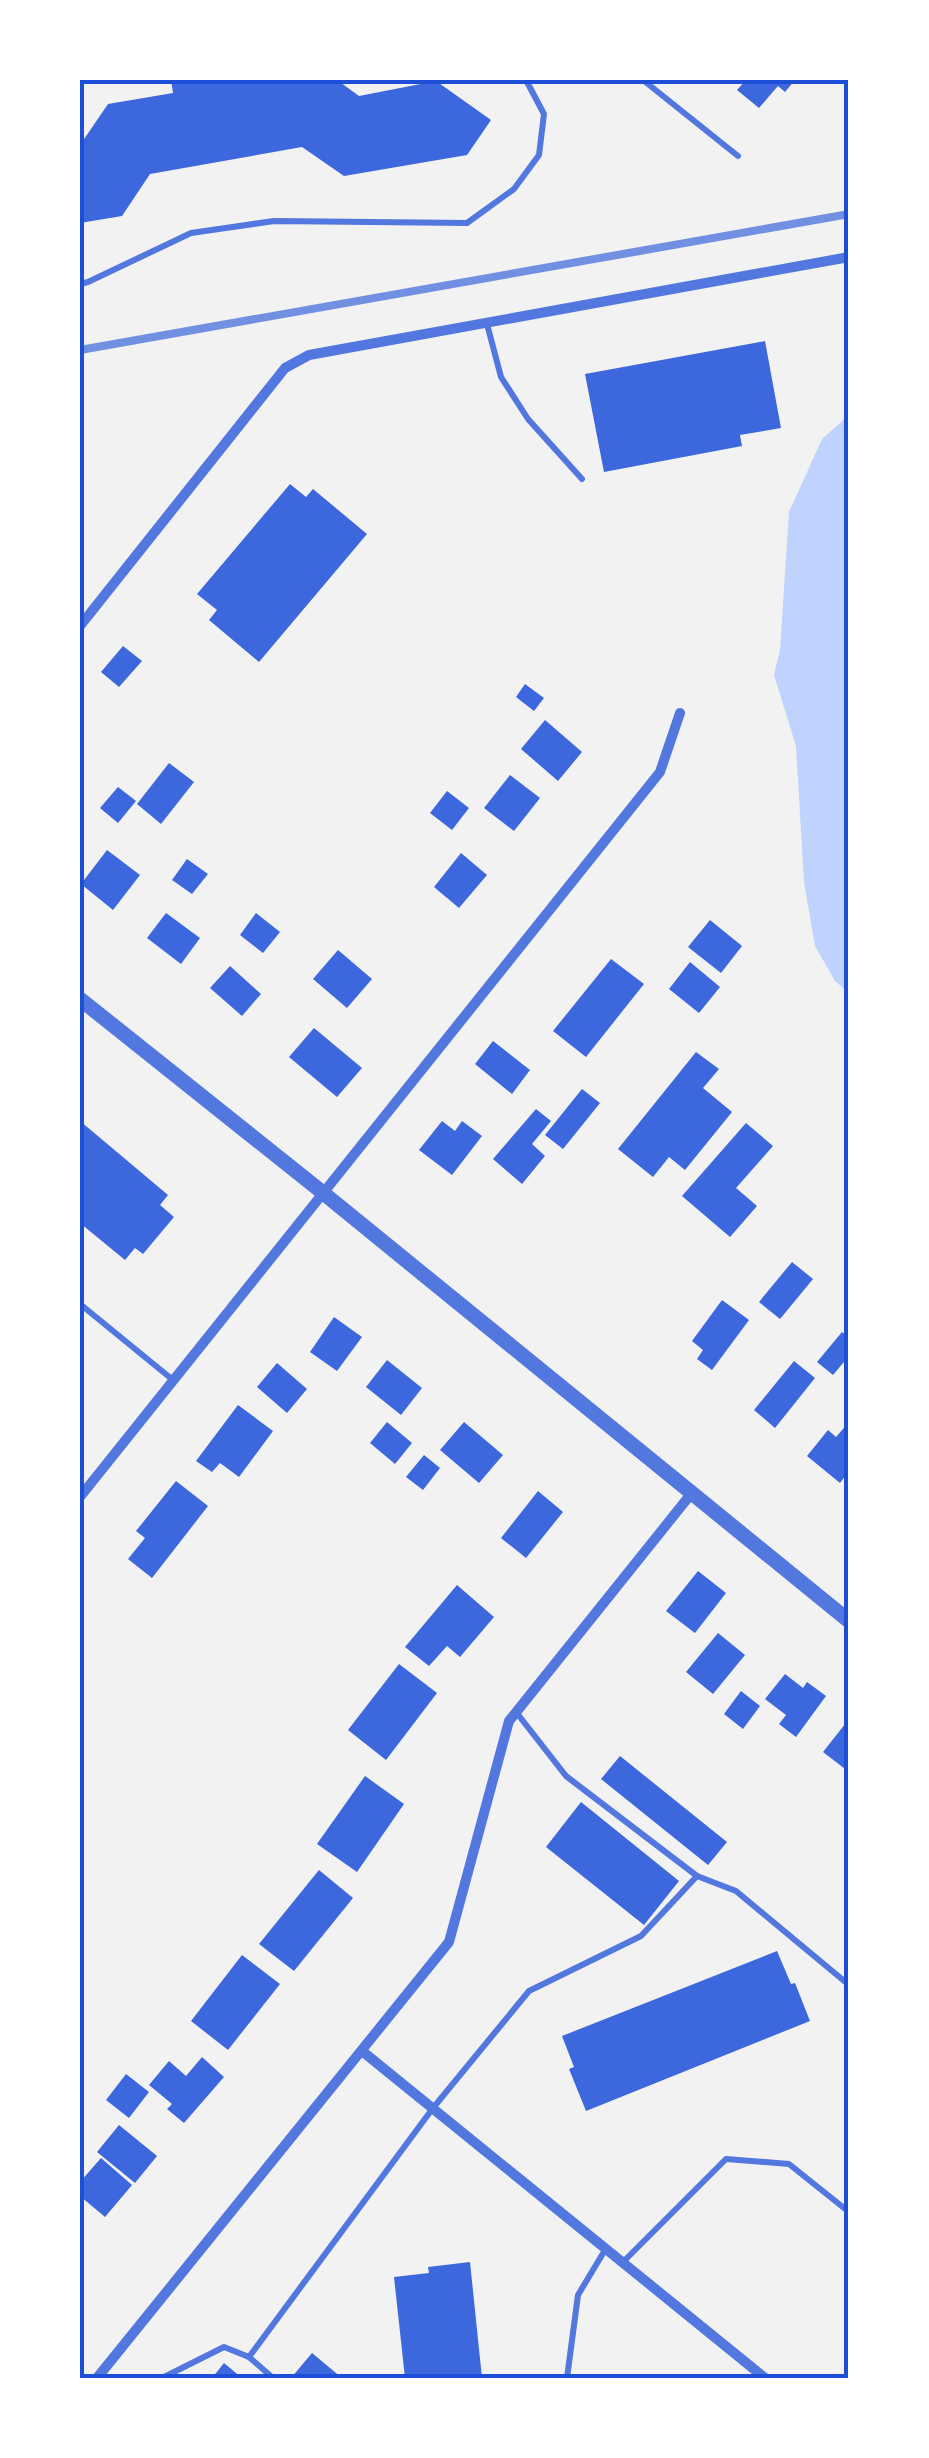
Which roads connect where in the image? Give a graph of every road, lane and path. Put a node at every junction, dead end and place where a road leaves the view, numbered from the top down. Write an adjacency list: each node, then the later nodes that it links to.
1 (526, 80): 5 (lane)
2 (643, 80): 3 (lane)
3 (738, 156)
4 (849, 257): 6 (street)
5 (80, 284)
6 (486, 323): 7 (lane); 8 (street)
7 (582, 479)
8 (82, 620)
9 (680, 713): 11 (street)
10 (80, 999): 11 (street)
11 (322, 1192): 13 (street); 14 (street)
12 (80, 1304): 13 (lane)
13 (173, 1380): 15 (street)
14 (691, 1494): 16 (street); 17 (street)
15 (80, 1497)
16 (849, 1621)
17 (516, 1712): 18 (lane); 20 (street)
18 (697, 1876): 19 (lane); 21 (lane)
19 (849, 1985)
20 (362, 2051): 21 (street); 26 (street)
21 (432, 2108): 23 (street); 25 (lane)
22 (849, 2212): 24 (lane)
23 (606, 2249): 24 (street); 29 (lane)
24 (622, 2262): 30 (street)
25 (249, 2357): 27 (lane); 28 (lane)
26 (96, 2378)
27 (162, 2378)
28 (273, 2378)
29 (567, 2378)
30 (766, 2378)

